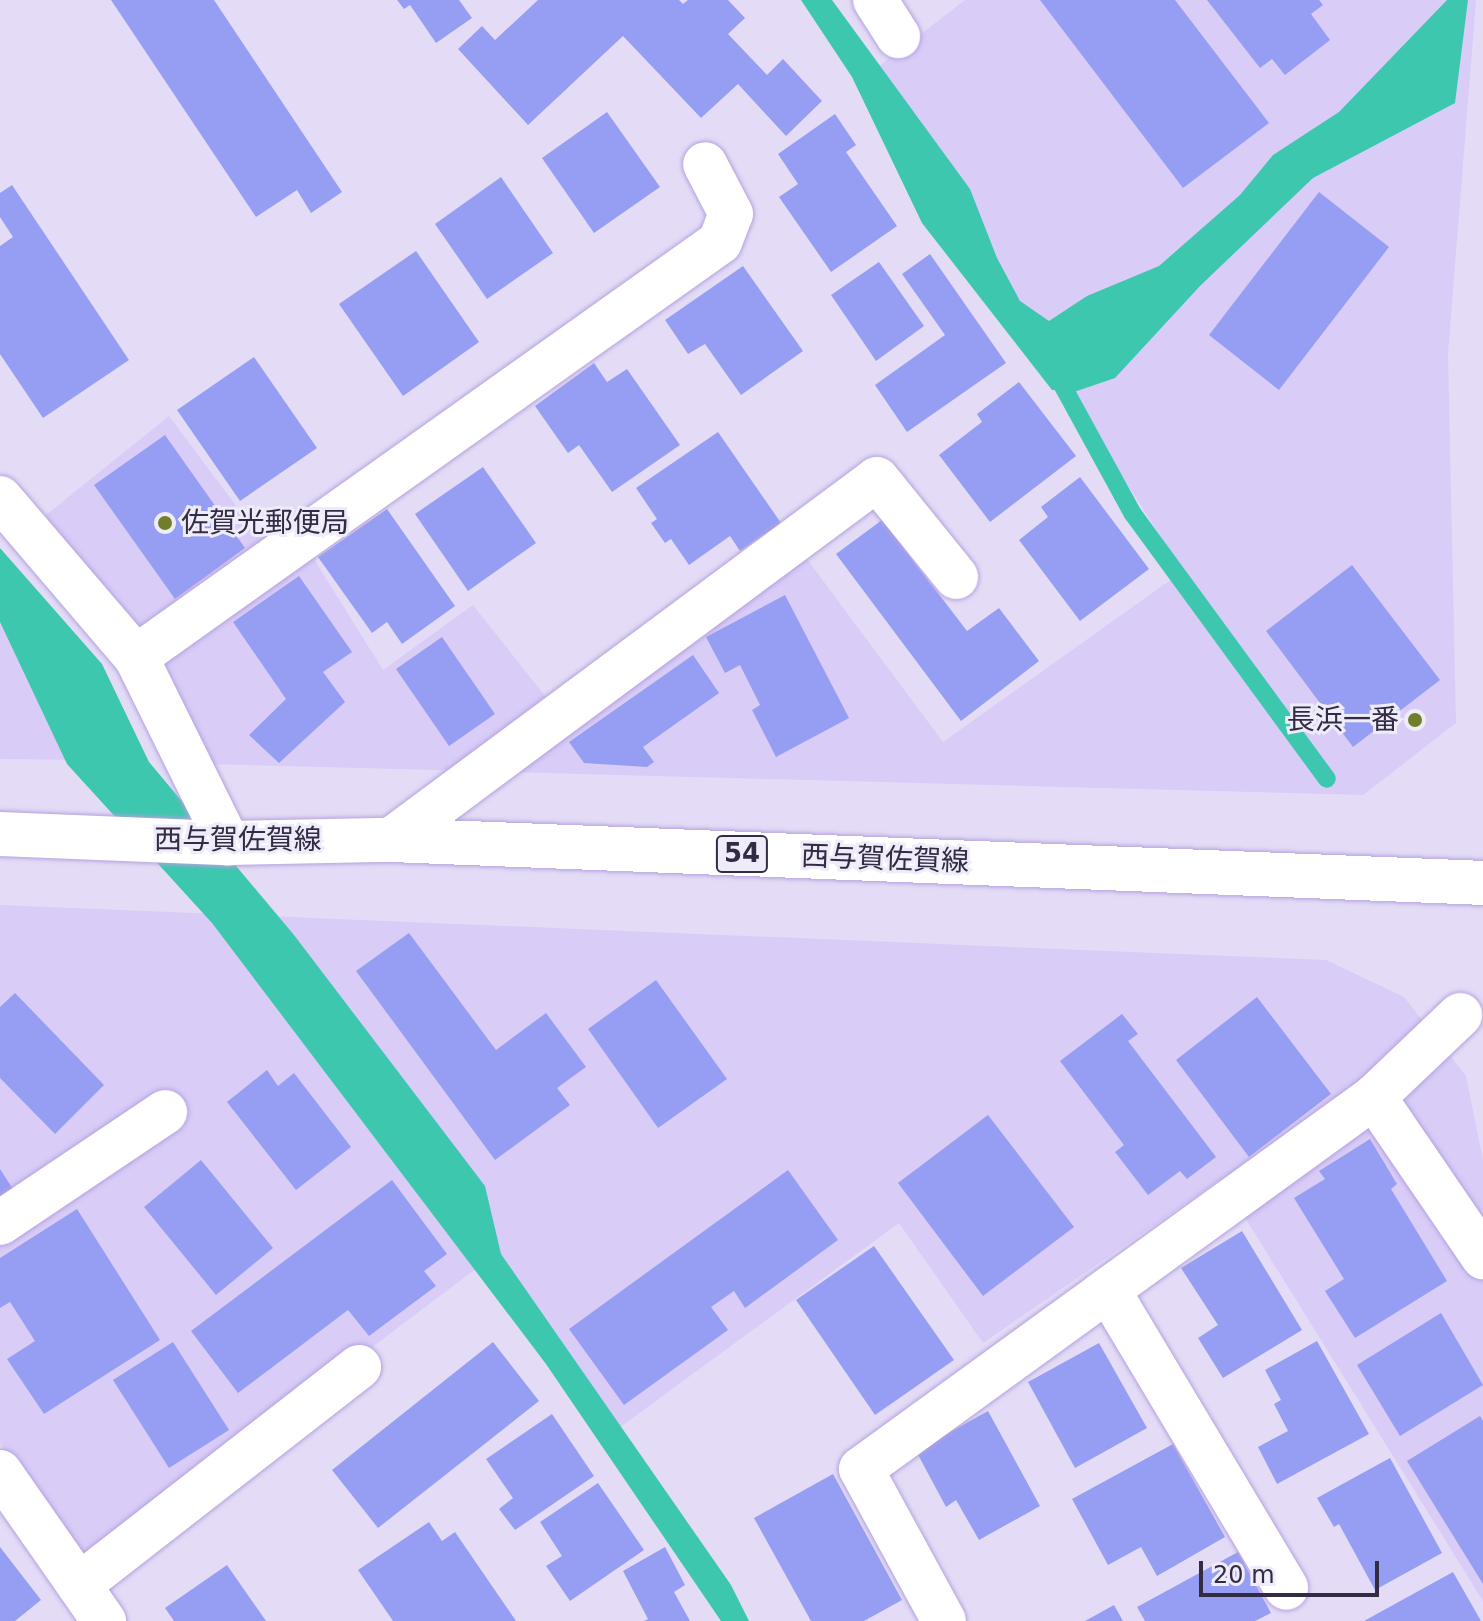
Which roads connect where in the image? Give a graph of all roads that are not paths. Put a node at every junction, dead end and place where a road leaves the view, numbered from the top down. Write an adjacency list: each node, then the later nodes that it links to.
1 (875, 0): 2 (street)
2 (898, 36)
3 (705, 164): 6 (street)
4 (0, 498): 6 (street)
5 (956, 577): 8 (street)
6 (136, 657): 9 (street)
7 (0, 834): 9 (street, 西与賀佐賀線 / 54)
8 (391, 840): 9 (street, 西与賀佐賀線 / 54); 10 (street, 西与賀佐賀線 / 54)
9 (228, 843)
10 (1483, 883)
11 (1460, 1015): 12 (street)
12 (1374, 1097): 15 (street); 16 (street)
13 (165, 1112): 14 (street)
14 (0, 1223)
15 (1483, 1257)
16 (1108, 1290): 19 (street); 21 (street)
17 (359, 1367): 20 (street)
18 (0, 1472): 20 (street)
19 (1286, 1588)
20 (92, 1610)
21 (944, 1621)

